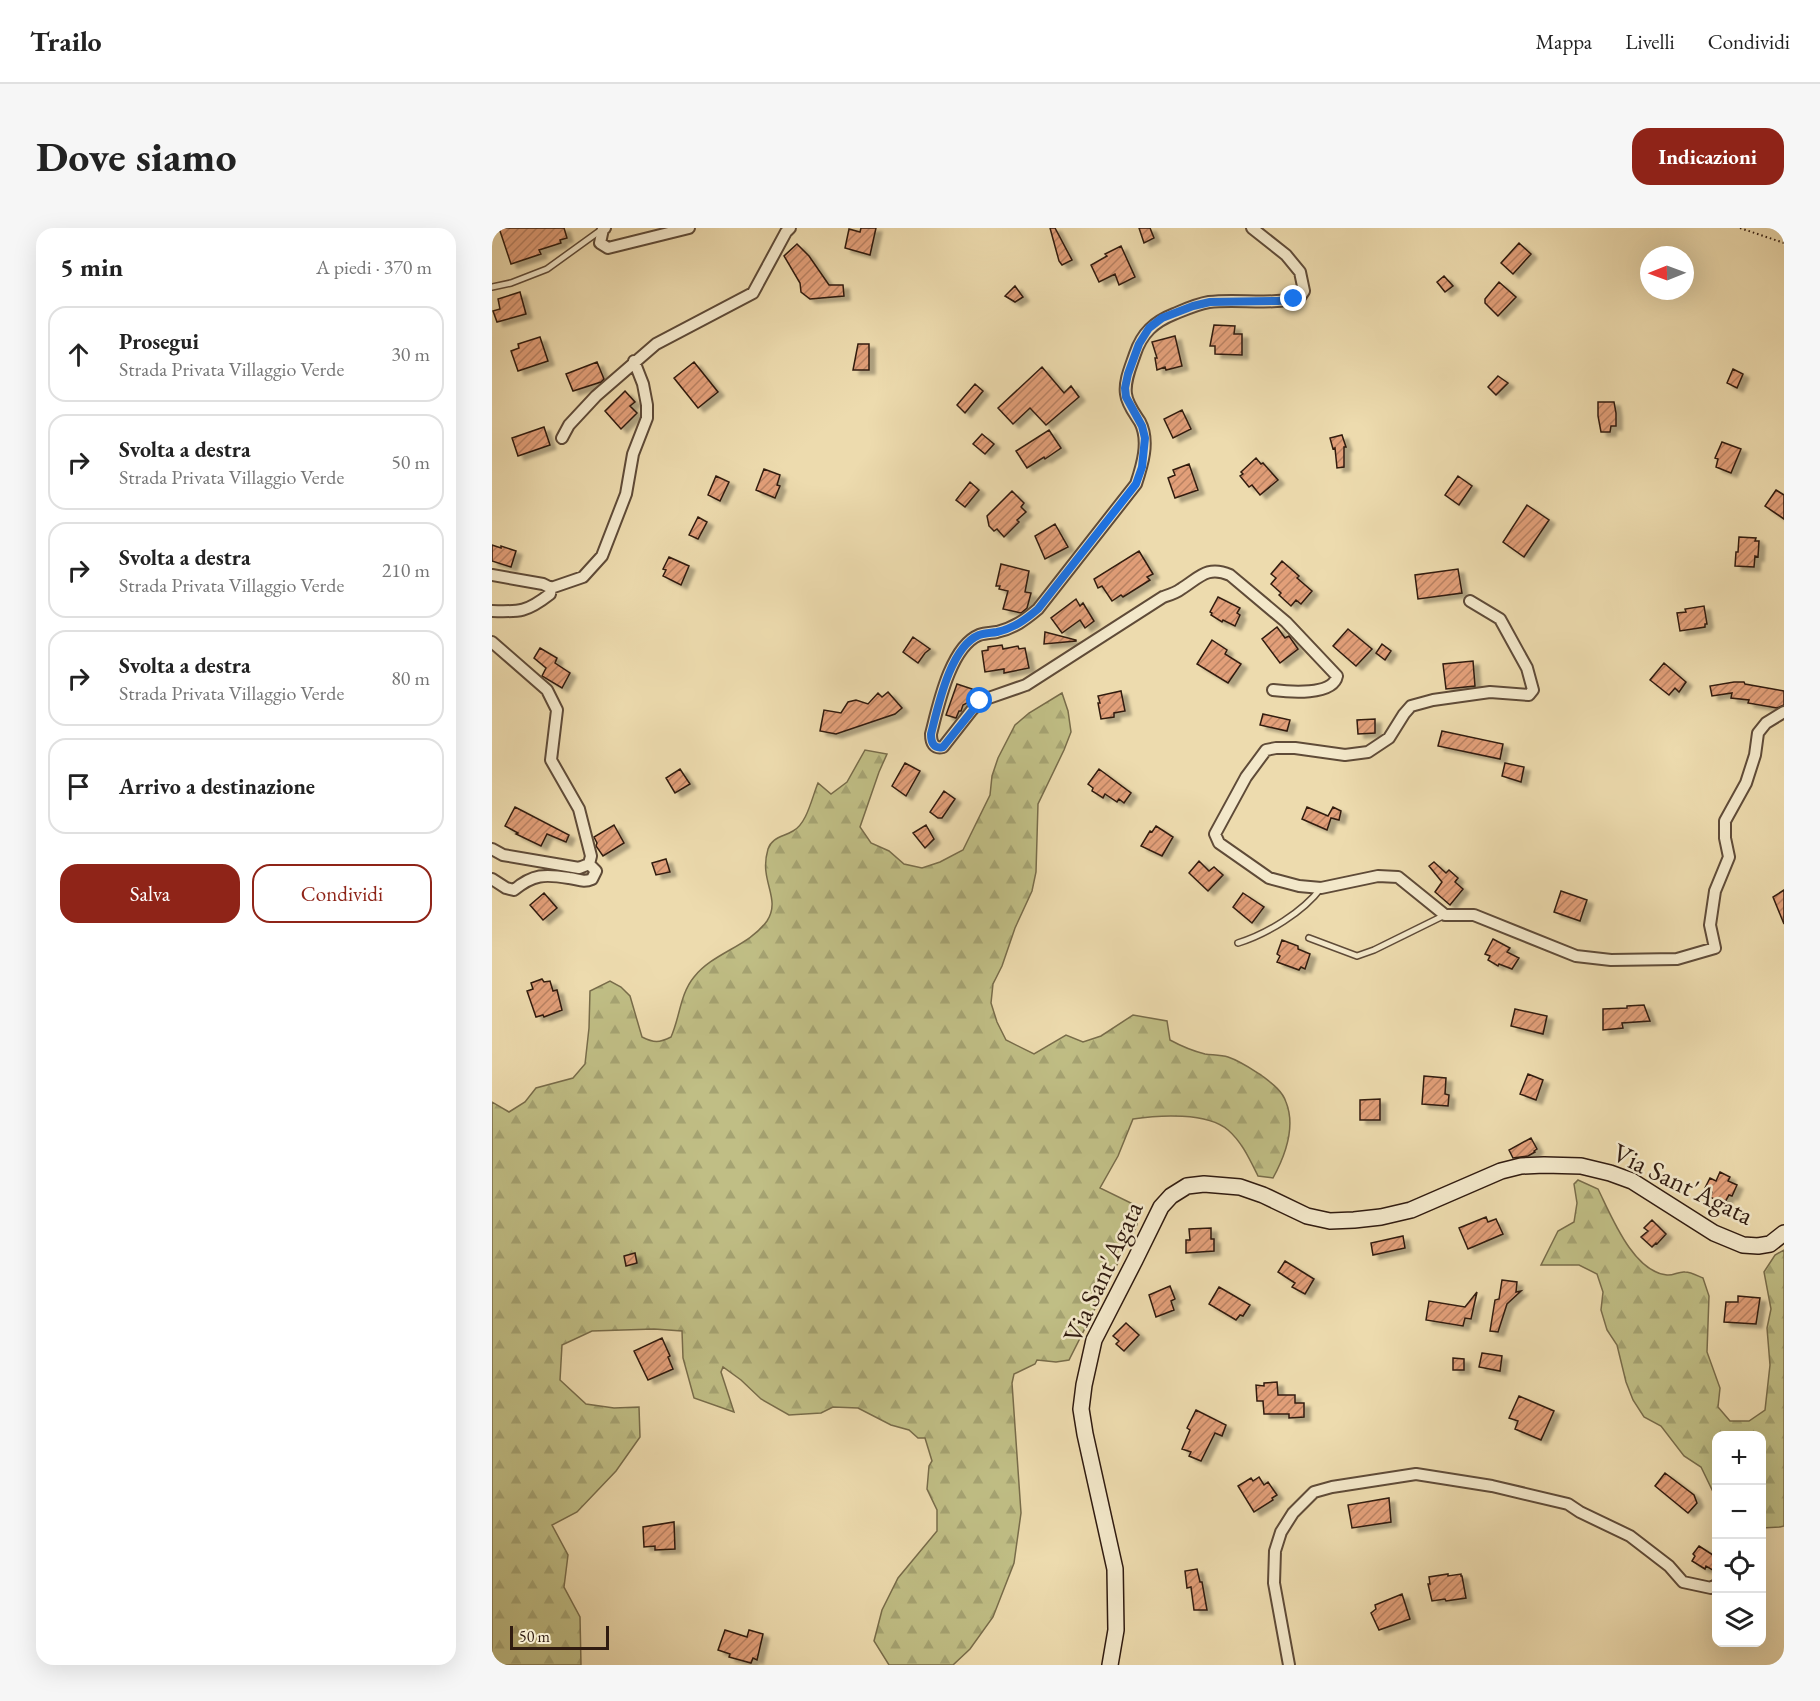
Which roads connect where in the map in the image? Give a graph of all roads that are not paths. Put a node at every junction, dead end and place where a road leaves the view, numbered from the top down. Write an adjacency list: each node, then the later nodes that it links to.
1 (689, 228): 4 (street)
2 (790, 228): 6 (street)
3 (1252, 228): 13 (street)
4 (604, 229): 5 (lane)
5 (492, 287)
6 (634, 361): 7 (street); 9 (street)
7 (562, 438)
8 (492, 575): 9 (street)
9 (550, 588): 11 (street)
10 (1470, 602): 18 (street)
11 (492, 611)
12 (492, 642): 16 (street)
13 (1273, 690)
14 (1784, 712): 19 (street)
15 (492, 849): 16 (street)
16 (589, 864): 17 (street)
17 (492, 879)
18 (1321, 888): 19 (street); 21 (lane)
19 (1445, 915): 20 (lane)
20 (1309, 938)
21 (1238, 943)
22 (1784, 1233): 24 (street, Via Sant'Agata)
23 (1712, 1587): 25 (street)
24 (1110, 1665)
25 (1289, 1665)

